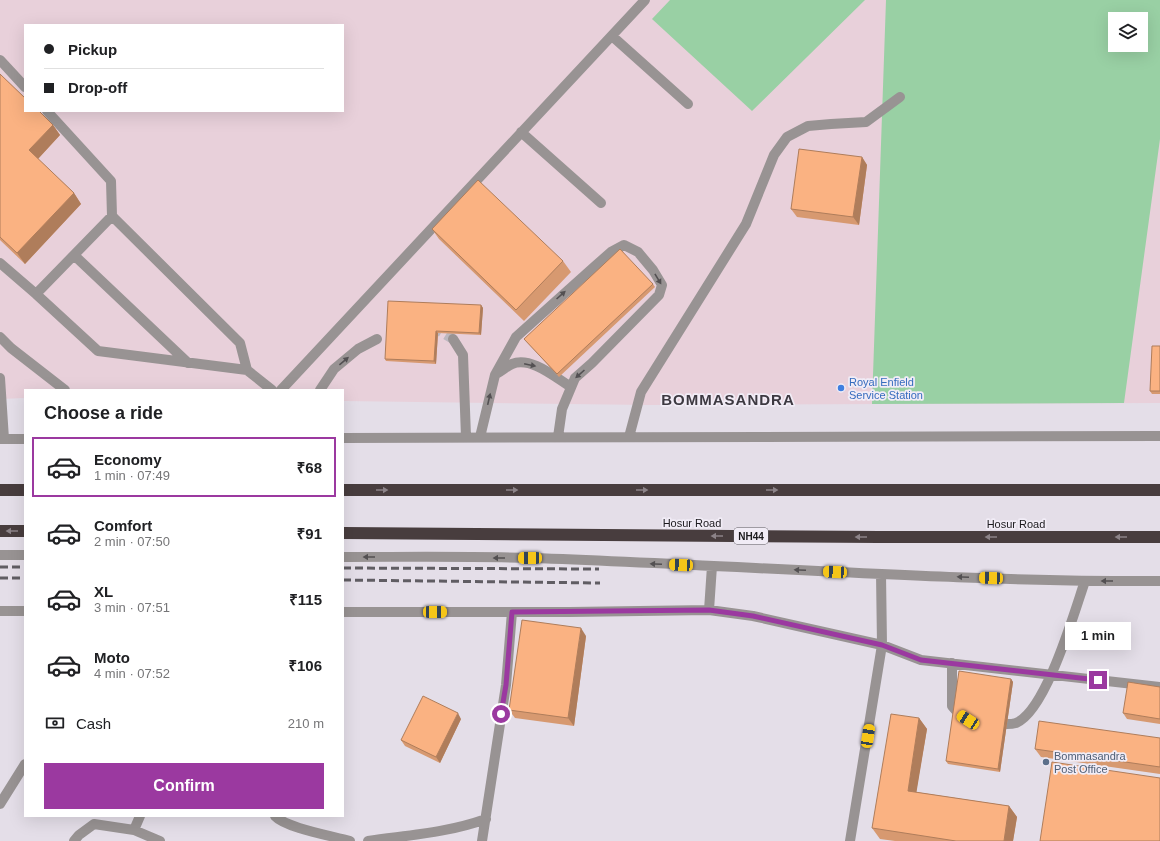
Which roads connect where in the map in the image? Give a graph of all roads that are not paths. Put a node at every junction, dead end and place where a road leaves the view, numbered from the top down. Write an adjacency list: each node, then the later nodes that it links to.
1 (645, 0): 2 (street)
2 (612, 36): 6 (street); 8 (street)
3 (0, 60): 4 (street)
4 (24, 86)
5 (900, 97): 31 (street)
6 (688, 104)
7 (48, 112): 10 (street)
8 (521, 132): 9 (street); 24 (street)
9 (601, 203)
10 (112, 216): 11 (street); 18 (street)
11 (74, 255): 13 (street); 17 (street)
12 (0, 264): 13 (street)
13 (36, 294): 17 (street)
14 (0, 337): 22 (street)
15 (377, 339): 25 (street, one-way to 15)
16 (453, 339): 28 (street)
17 (188, 363): 18 (street)
18 (247, 370): 23 (street)
19 (495, 375): 21 (street, one-way to 21); 21 (street, one-way to 21); 29 (street, one-way to 19)
20 (0, 378): 26 (street)
21 (571, 387): 30 (street)
22 (64, 389)
23 (271, 389)
24 (282, 389)
25 (321, 389)
26 (1, 402): 33 (street)
27 (1160, 436): 31 (street)
28 (466, 437): 29 (street); 32 (street)
29 (480, 437): 30 (street)
30 (558, 437): 31 (street)
31 (629, 437)
32 (344, 438)
33 (2, 439): 34 (street)
34 (24, 439)
35 (0, 490): 36 (highway)
36 (24, 490)
37 (344, 490): 38 (highway, one-way to 38)
38 (1160, 490)
39 (0, 531): 40 (highway, one-way to 39)
40 (24, 531)
41 (344, 533): 42 (highway, Hosur Road / NH44, one-way to 41)
42 (1160, 537)
43 (0, 555): 44 (street)
44 (24, 555)
45 (344, 557): 46 (street, one-way to 45)
46 (712, 566): 47 (street, one-way to 46); 50 (street)
47 (881, 574): 49 (street, one-way to 47); 55 (street)
48 (1160, 581): 49 (street, one-way to 49)
49 (1085, 582): 57 (street)
50 (709, 610): 54 (street); 55 (street)
51 (0, 611): 52 (street)
52 (24, 611)
53 (344, 612): 54 (street)
54 (512, 612): 63 (street)
55 (882, 645): 56 (street); 70 (street)
56 (952, 663): 57 (street); 57 (street)
57 (1052, 674): 58 (street)
58 (1160, 687)
59 (24, 766): 60 (street)
60 (0, 804)
61 (140, 817): 64 (street)
62 (276, 817): 67 (street)
63 (486, 819): 68 (street); 69 (street)
64 (134, 830): 65 (street); 66 (street)
65 (74, 841)
66 (160, 841)
67 (350, 841)
68 (368, 841)
69 (482, 841)
70 (850, 841)

